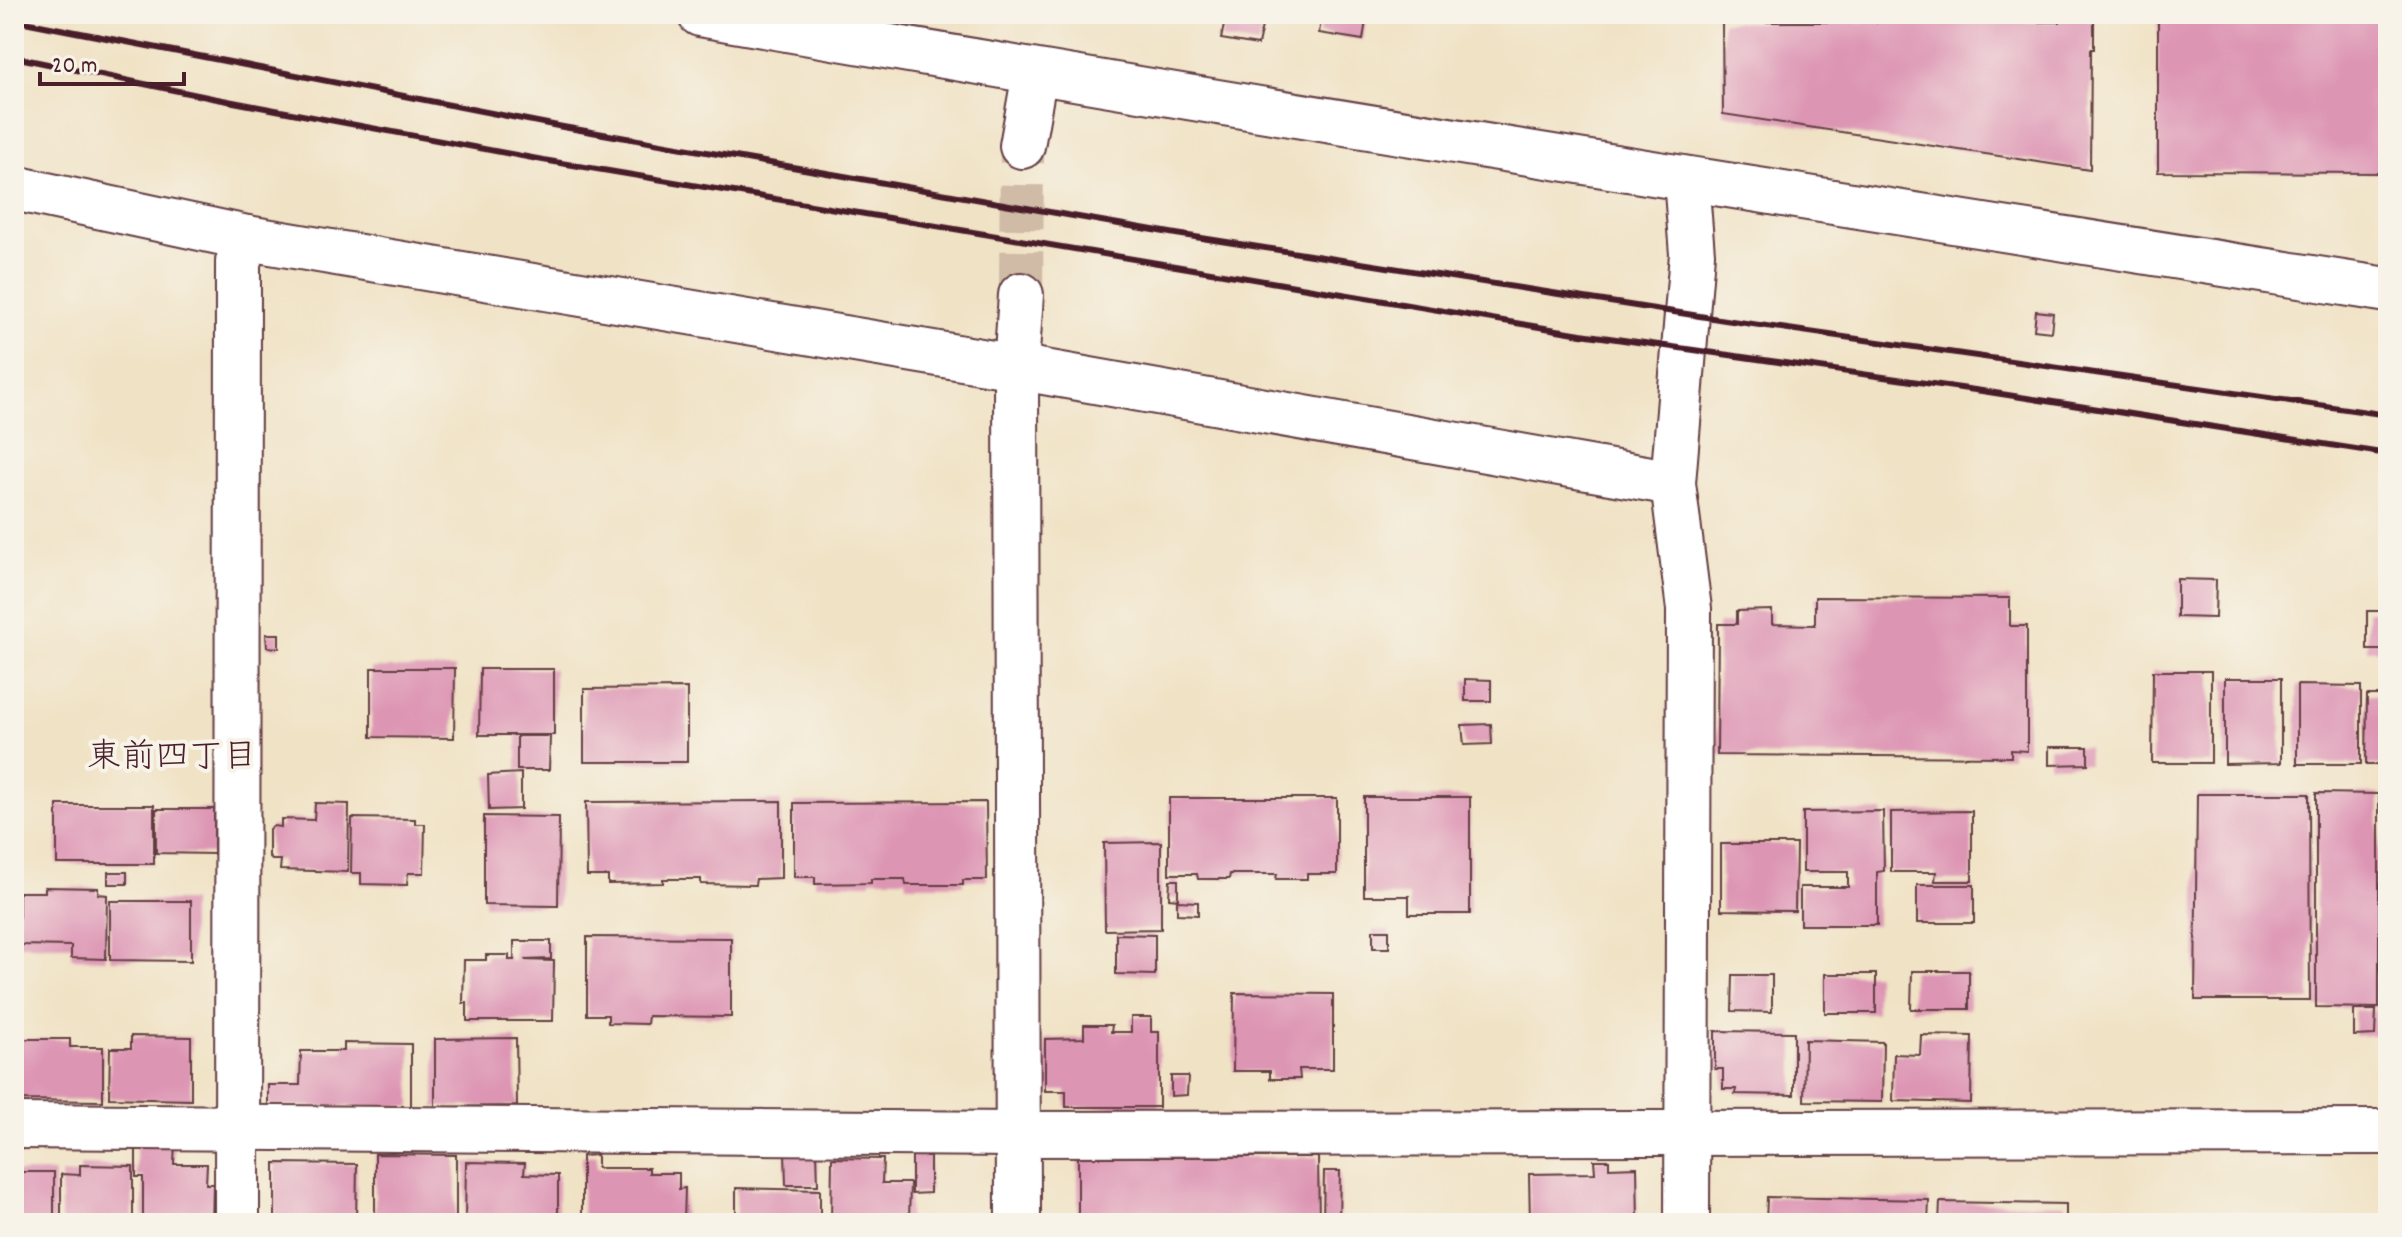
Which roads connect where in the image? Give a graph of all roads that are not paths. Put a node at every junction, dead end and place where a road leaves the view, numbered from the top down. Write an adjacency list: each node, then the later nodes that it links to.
1 (700, 14): 2 (street)
2 (1035, 73): 3 (street); 4 (street)
3 (1022, 146)
4 (1686, 179): 7 (street); 10 (street)
5 (14, 188): 6 (street)
6 (247, 238): 9 (street); 12 (street)
7 (2388, 290)
8 (1021, 295): 9 (street)
9 (1016, 367): 10 (street); 14 (street)
10 (1673, 483): 15 (street)
11 (14, 1126): 12 (street)
12 (237, 1129): 14 (street); 16 (street)
13 (2388, 1132): 15 (street)
14 (1018, 1134): 15 (street); 17 (street)
15 (1688, 1134): 18 (street)
16 (237, 1223)
17 (1018, 1223)
18 (1687, 1223)

